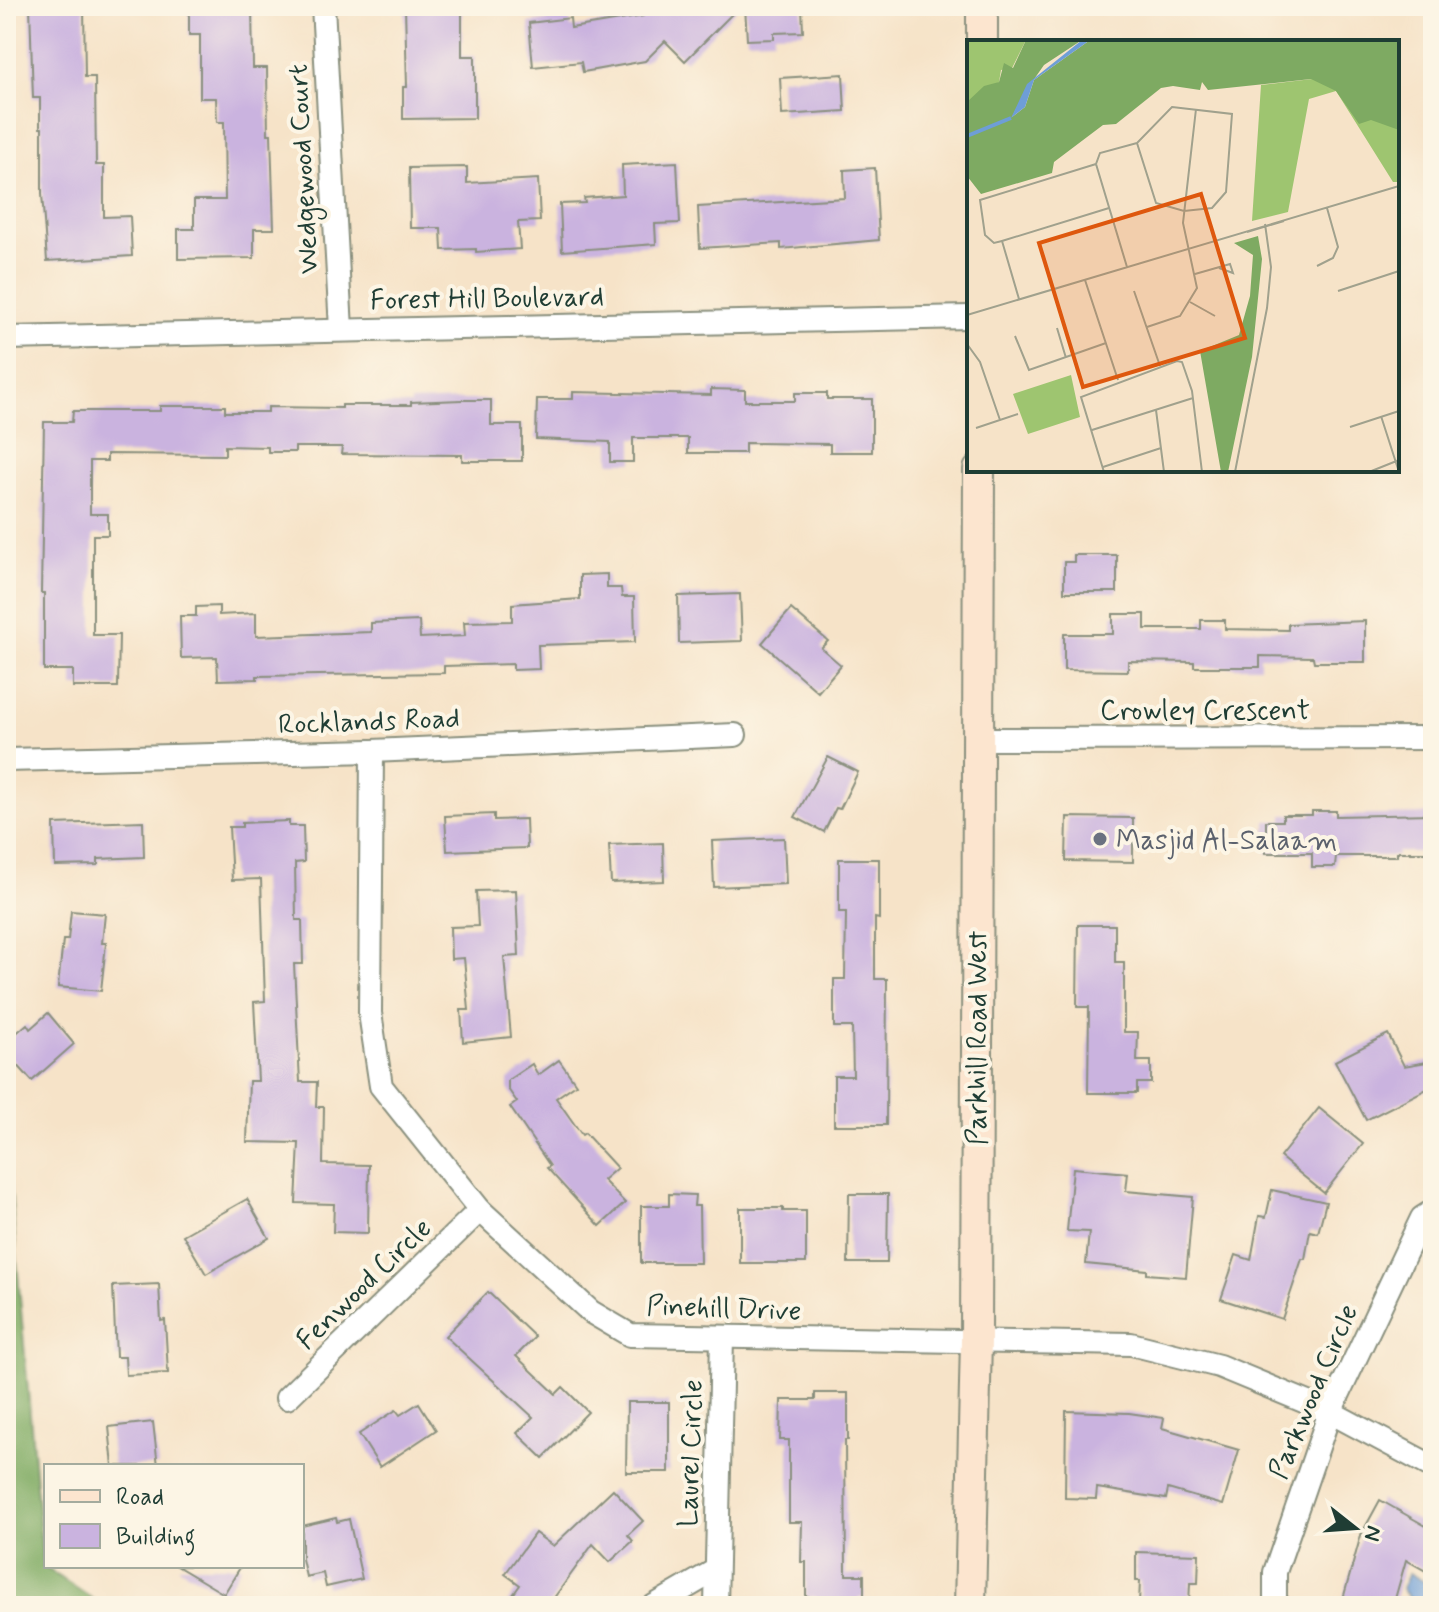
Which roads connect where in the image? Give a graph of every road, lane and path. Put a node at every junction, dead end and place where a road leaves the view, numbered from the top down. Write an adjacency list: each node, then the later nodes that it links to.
1 (323, 6): 5 (street, Wedgewood Court)
2 (982, 6): 3 (main road)
3 (982, 40)
4 (967, 317): 5 (street, Forest Hill Boulevard)
5 (341, 329): 6 (street, Forest Hill Boulevard)
6 (6, 338)
7 (979, 472): 10 (main road, Parkhill Road West)
8 (735, 735): 11 (street, Rocklands Road)
9 (1433, 738): 10 (street, Crowley Crescent)
10 (976, 739): 16 (main road, Parkhill Road West)
11 (372, 751): 12 (street, Rocklands Road); 13 (street, Pinehill Drive)
12 (6, 760)
13 (480, 1210): 15 (street, Pinehill Drive); 17 (street, Fenwood Circle)
14 (1433, 1211): 18 (street, Parkwood Circle)
15 (722, 1338): 16 (street, Pinehill Drive); 20 (street, Laurel Circle)
16 (976, 1340): 18 (street, Pinehill Drive); 23 (main road, Parkhill Road West)
17 (287, 1398)
18 (1330, 1412): 19 (street, Pinehill Drive); 24 (street, Parkwood Circle)
19 (1433, 1467)
20 (716, 1570): 21 (street); 22 (street, Laurel Circle)
21 (654, 1606)
22 (716, 1606)
23 (970, 1606)
24 (1275, 1606)

